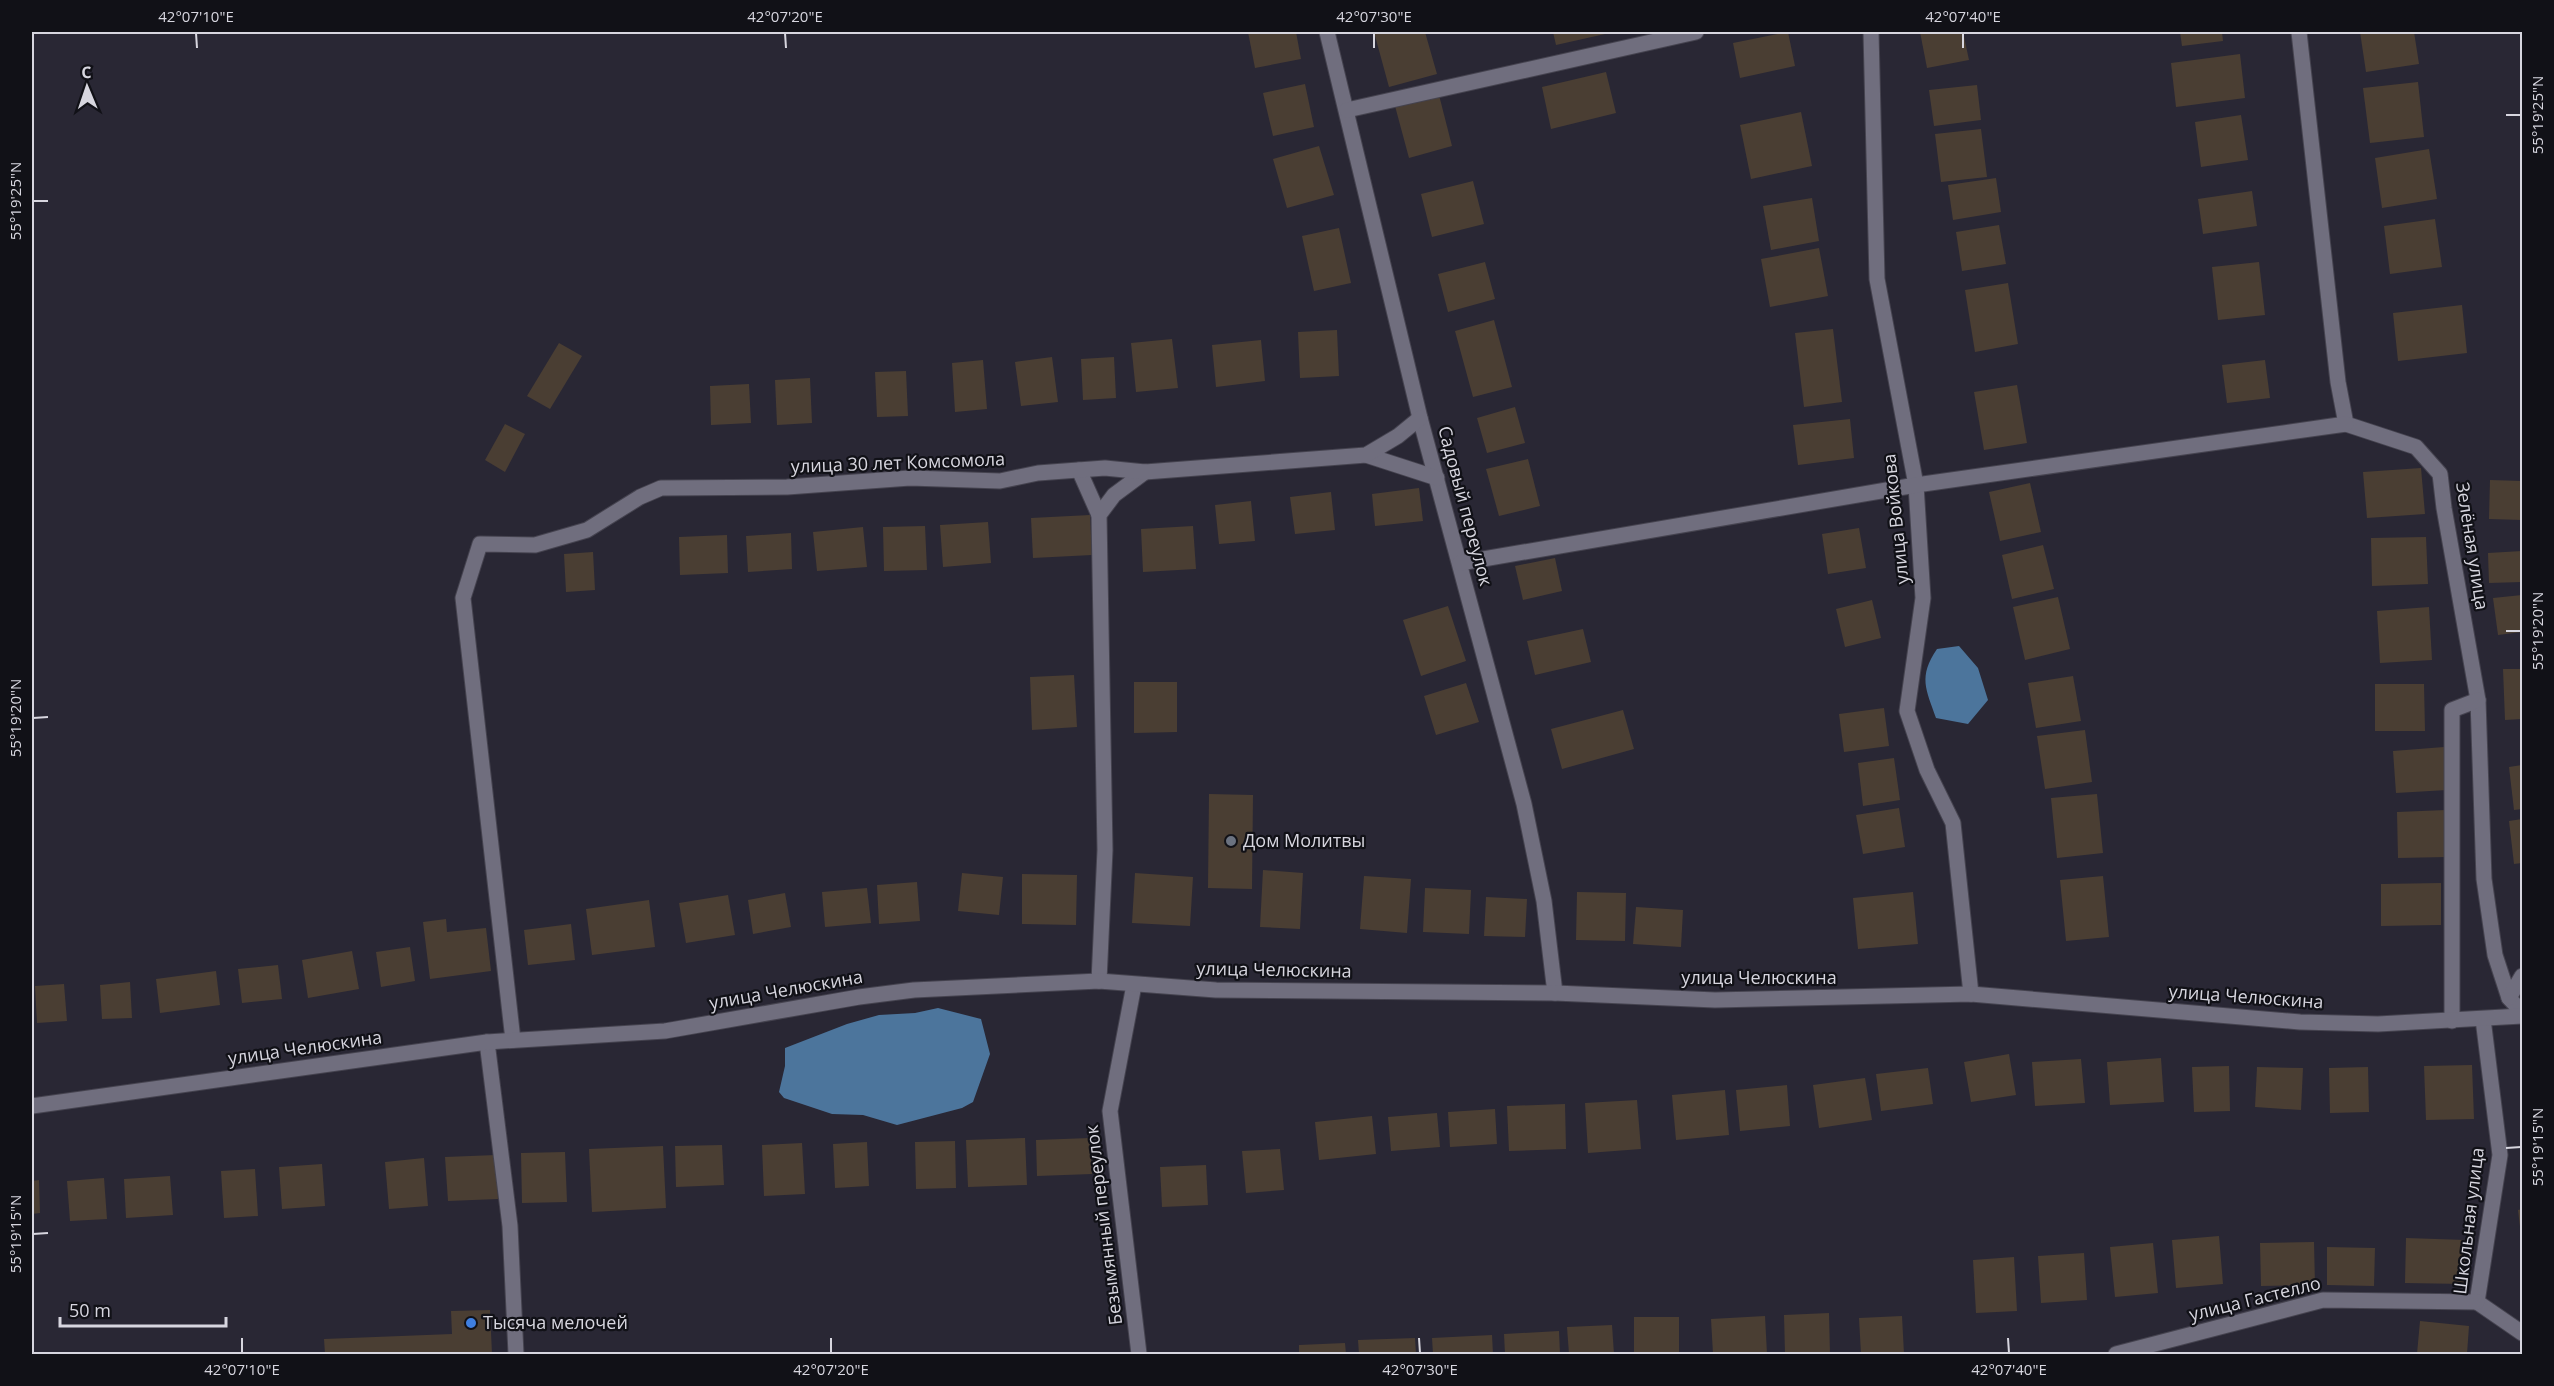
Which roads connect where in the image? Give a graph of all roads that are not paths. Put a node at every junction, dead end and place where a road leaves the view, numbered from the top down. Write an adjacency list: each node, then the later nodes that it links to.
1 (1327, 32): 5 (street, Садовый переулок)
2 (1696, 32): 5 (street)
3 (1871, 32): 12 (street, улица Войкова)
4 (2299, 32): 7 (street)
5 (1347, 110): 6 (street, Садовый переулок)
6 (1420, 418): 8 (street, улица 30 лет Комсомола); 11 (street, Садовый переулок)
7 (2346, 424): 12 (street); 15 (street, Зелёная улица)
8 (1366, 454): 10 (street, улица 30 лет Комсомола); 11 (street, улица 30 лет Комсомола)
9 (1079, 470): 10 (street, улица 30 лет Комсомола); 13 (street); 25 (street, улица 30 лет Комсомола)
10 (1144, 472): 13 (street)
11 (1437, 478): 14 (street, Садовый переулок)
12 (1916, 485): 14 (street); 20 (street, улица Войкова)
13 (1099, 515): 17 (street)
14 (1460, 563): 19 (street, Садовый переулок)
15 (2478, 700): 21 (street, Зелёная улица); 24 (street)
16 (2523, 976): 21 (street)
17 (1099, 981): 18 (street, улица Челюскина); 25 (street, улица Челюскина)
18 (1134, 985): 19 (street, улица Челюскина); 31 (street, Безымянный переулок)
19 (1555, 993): 20 (street, улица Челюскина)
20 (1971, 994): 24 (street, улица Челюскина)
21 (2509, 998): 22 (street, Зелёная улица)
22 (2523, 1014): 23 (street, улица Челюскина)
23 (2483, 1019): 24 (street, улица Челюскина); 28 (street, Школьная улица)
24 (2452, 1022)
25 (513, 1040): 26 (street, улица Челюскина)
26 (487, 1042): 27 (street, улица Челюскина); 30 (street)
27 (32, 1106)
28 (2477, 1302): 29 (street, Школьная улица); 32 (street, улица Гастелло)
29 (2523, 1333)
30 (516, 1354)
31 (1139, 1354)
32 (2116, 1354)

